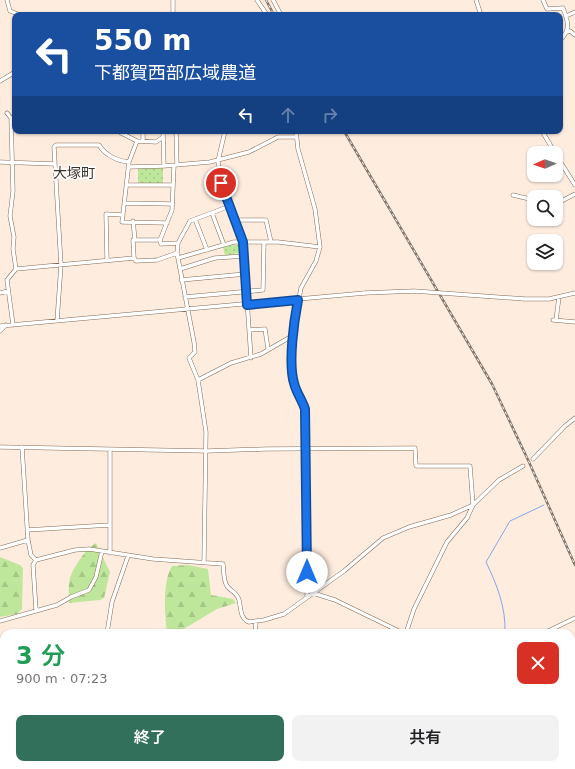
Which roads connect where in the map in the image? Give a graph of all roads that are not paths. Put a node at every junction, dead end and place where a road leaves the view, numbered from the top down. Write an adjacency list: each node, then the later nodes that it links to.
1 (7, 0): 7 (street)
2 (173, 0): 8 (street)
3 (257, 0): 9 (street)
4 (273, 0): 10 (street)
5 (476, 0): 11 (street)
6 (543, 0): 13 (street)
7 (12, 12)
8 (173, 12)
9 (264, 12)
10 (279, 12)
11 (480, 12)
12 (575, 12): 13 (street)
13 (566, 16): 14 (street)
14 (567, 32): 15 (street); 16 (street)
15 (575, 35)
16 (563, 37)
17 (12, 74): 18 (street)
18 (0, 81)
19 (7, 113): 32 (street)
20 (123, 134): 27 (street)
21 (143, 134): 28 (street)
22 (176, 134): 35 (street)
23 (224, 134): 30 (street)
24 (544, 134): 29 (street)
25 (163, 137): 28 (street); 36 (street)
26 (296, 137): 30 (street); 62 (street)
27 (137, 141): 28 (street); 33 (street)
28 (143, 141)
29 (550, 146)
30 (218, 161): 35 (street); 48 (street)
31 (0, 162): 32 (street)
32 (12, 162): 34 (street); 69 (street)
33 (129, 162): 34 (street); 38 (street)
34 (55, 164): 68 (street)
35 (176, 165): 36 (street); 40 (street)
36 (164, 166): 38 (street)
37 (563, 166): 41 (street)
38 (128, 167): 39 (street)
39 (127, 185): 40 (street); 46 (street)
40 (173, 185): 47 (street)
41 (575, 185)
42 (575, 194): 45 (street)
43 (513, 195): 44 (street)
44 (527, 198)
45 (563, 200)
46 (125, 203): 47 (street); 50 (street)
47 (172, 204): 54 (street)
48 (230, 206): 49 (street); 52 (street)
49 (212, 213): 51 (street); 61 (street)
50 (123, 215): 53 (street); 67 (street)
51 (196, 219): 60 (street); 63 (street)
52 (234, 220): 57 (street); 59 (street)
53 (133, 221): 54 (street); 55 (street)
54 (168, 223): 56 (street)
55 (135, 240): 56 (street); 66 (street)
56 (160, 240): 60 (street)
57 (243, 242): 58 (street); 61 (street); 65 (street)
58 (264, 242): 59 (street); 74 (street)
59 (271, 242): 62 (street)
60 (178, 243): 64 (street)
61 (224, 245): 63 (street)
62 (320, 247): 79 (street)
63 (207, 250): 64 (street)
64 (178, 255): 66 (street); 70 (street)
65 (244, 256): 70 (street); 71 (street)
66 (134, 258): 67 (street)
67 (107, 260): 68 (street)
68 (61, 265): 69 (street); 82 (street)
69 (16, 269): 73 (street)
70 (180, 269): 72 (street)
71 (244, 274): 72 (street); 74 (street)
72 (181, 280): 77 (street)
73 (8, 291): 75 (street); 85 (street)
74 (246, 291): 77 (street); 80 (street)
75 (0, 293)
76 (575, 293): 78 (street)
77 (185, 297): 81 (street)
78 (559, 297): 79 (street, bridge); 83 (street)
79 (298, 300): 80 (street); 89 (street)
80 (247, 305): 81 (street); 87 (street)
81 (187, 309): 82 (street); 92 (street)
82 (57, 321): 85 (street)
83 (575, 322)
84 (6, 325): 85 (street); 86 (street); 88 (street)
85 (13, 325)
86 (0, 326)
87 (249, 330): 90 (street); 91 (street)
88 (0, 331)
89 (292, 336): 90 (street); 96 (street)
90 (268, 349): 91 (street)
91 (251, 358): 92 (street)
92 (198, 380): 98 (street)
93 (574, 420): 99 (street)
94 (0, 447): 95 (street)
95 (22, 447): 97 (street); 103 (street)
96 (306, 448): 98 (street); 101 (street); 112 (street)
97 (110, 450): 98 (street); 102 (street)
98 (207, 451): 110 (street)
99 (533, 459)
100 (524, 466): 101 (street)
101 (473, 505): 111 (street); 120 (street)
102 (109, 525): 103 (street); 107 (street)
103 (27, 530): 104 (street)
104 (28, 540): 105 (street); 109 (street)
105 (0, 548)
106 (102, 552): 107 (street); 109 (street); 113 (street)
107 (110, 553): 108 (street)
108 (128, 556): 110 (street); 117 (street)
109 (36, 560): 113 (street)
110 (204, 562): 116 (street)
111 (313, 593): 112 (street); 119 (street)
112 (307, 597): 116 (street)
113 (36, 610): 115 (street)
114 (575, 618): 121 (street)
115 (0, 621)
116 (256, 622): 118 (street)
117 (108, 629)
118 (255, 629)
119 (396, 629)
120 (406, 629)
121 (552, 629)

